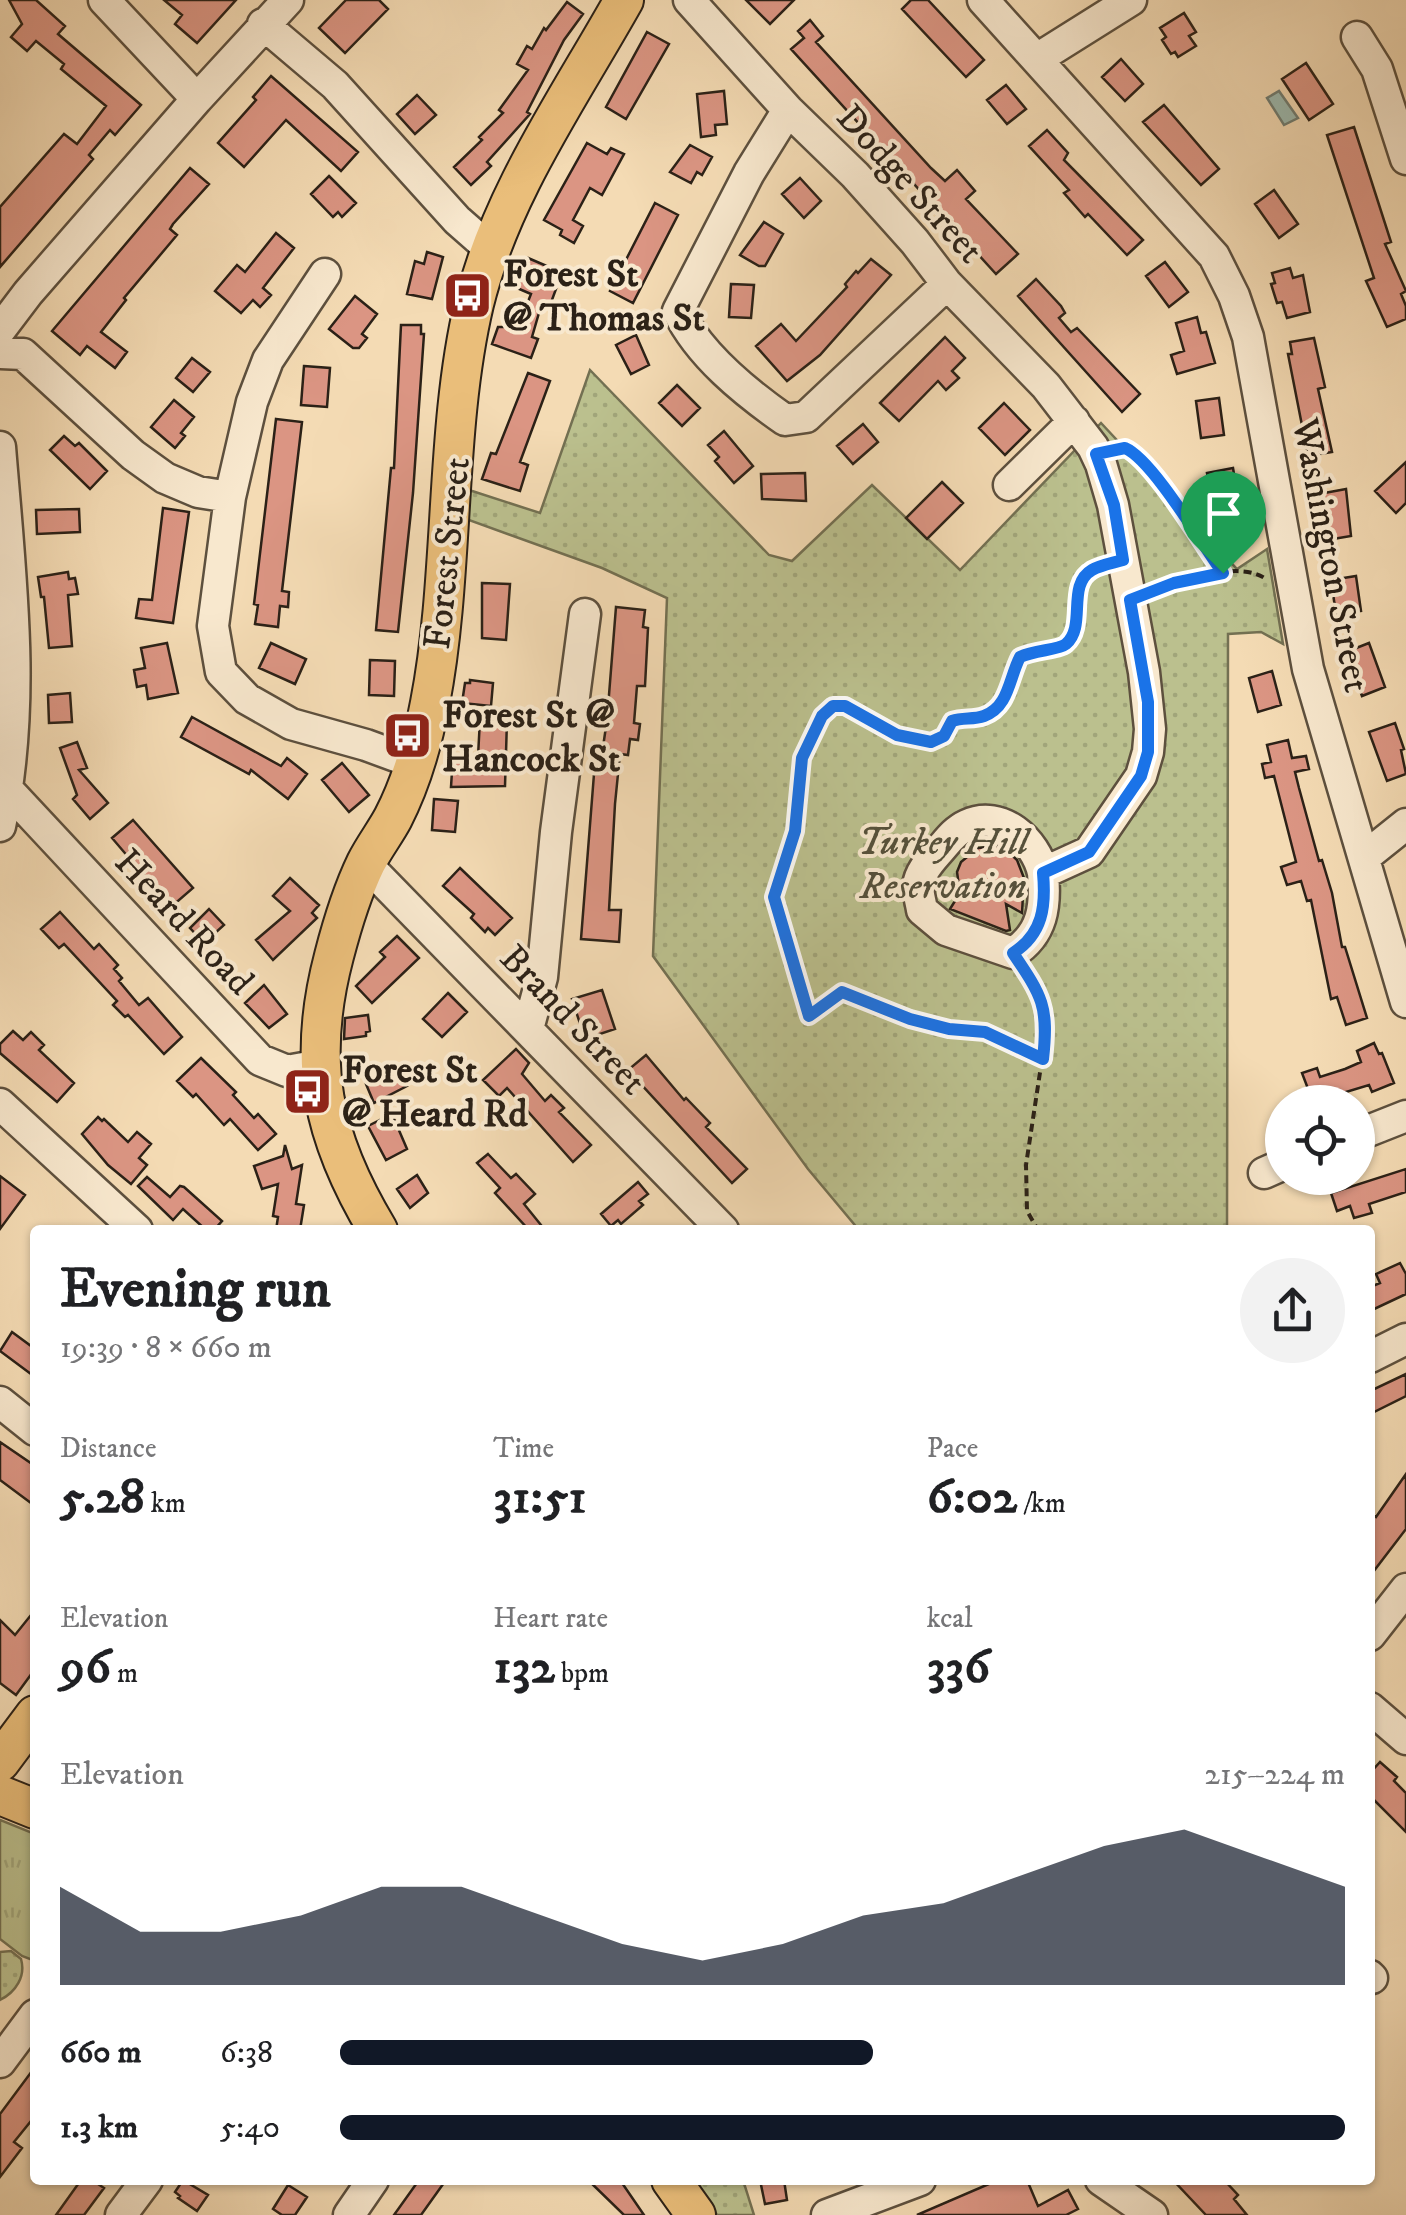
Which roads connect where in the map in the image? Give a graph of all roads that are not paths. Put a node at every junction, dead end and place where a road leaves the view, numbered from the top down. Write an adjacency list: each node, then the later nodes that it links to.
1 (104, 0): 10 (street)
2 (288, 0): 7 (street)
3 (624, 0): 13 (main road, Forest Street)
4 (689, 0): 11 (street, Dodge Street)
5 (983, 0): 9 (street, Washington Street)
6 (1132, 0): 9 (street)
7 (263, 24): 10 (street); 13 (street)
8 (1357, 37): 12 (street)
9 (1038, 59): 27 (street, Washington Street)
10 (198, 98): 16 (street)
11 (788, 110): 15 (street, Dodge Street); 15 (street)
12 (1406, 160)
13 (490, 249): 23 (main road, Forest Street)
14 (326, 274): 21 (street)
15 (947, 284): 18 (street, Dodge Street)
16 (0, 330)
17 (0, 353): 21 (street)
18 (1074, 421): 20 (street); 29 (street)
19 (0, 446): 24 (street)
20 (1009, 485)
21 (230, 497): 23 (street)
22 (584, 614): 31 (street)
23 (415, 764): 28 (main road, Forest Street)
24 (8, 790): 26 (street); 32 (street, Heard Road)
25 (1406, 824): 27 (street)
26 (0, 826)
27 (1366, 856): 30 (street, Washington Street)
28 (366, 864): 31 (street, Brand Street); 32 (main road, Forest Street)
29 (1043, 873): 29 (street)
30 (1406, 1002)
31 (528, 1029): 38 (street, Brand Street)
32 (320, 1065): 36 (main road, Forest Street)
33 (0, 1104): 37 (street)
34 (1406, 1116): 35 (street)
35 (1375, 1128)
36 (362, 1221)
37 (132, 1225)
38 (719, 1225)
39 (1406, 1339): 40 (street)
40 (1375, 1354)
41 (0, 1402): 42 (street)
42 (30, 1426)
43 (1406, 1589): 44 (street)
44 (1375, 1629)
45 (1375, 1712): 47 (street)
46 (30, 1723): 48 (main road)
47 (1406, 1739)
48 (0, 1762)
49 (0, 1795): 50 (main road)
50 (30, 1807)
51 (30, 2022): 52 (street)
52 (0, 2062)
53 (142, 2185): 58 (street)
54 (370, 2185): 59 (street)
55 (675, 2185): 60 (main road)
56 (907, 2185): 61 (street)
57 (1108, 2185): 62 (street)
58 (121, 2215)
59 (349, 2215)
60 (696, 2215)
61 (826, 2215)
62 (1152, 2215)

